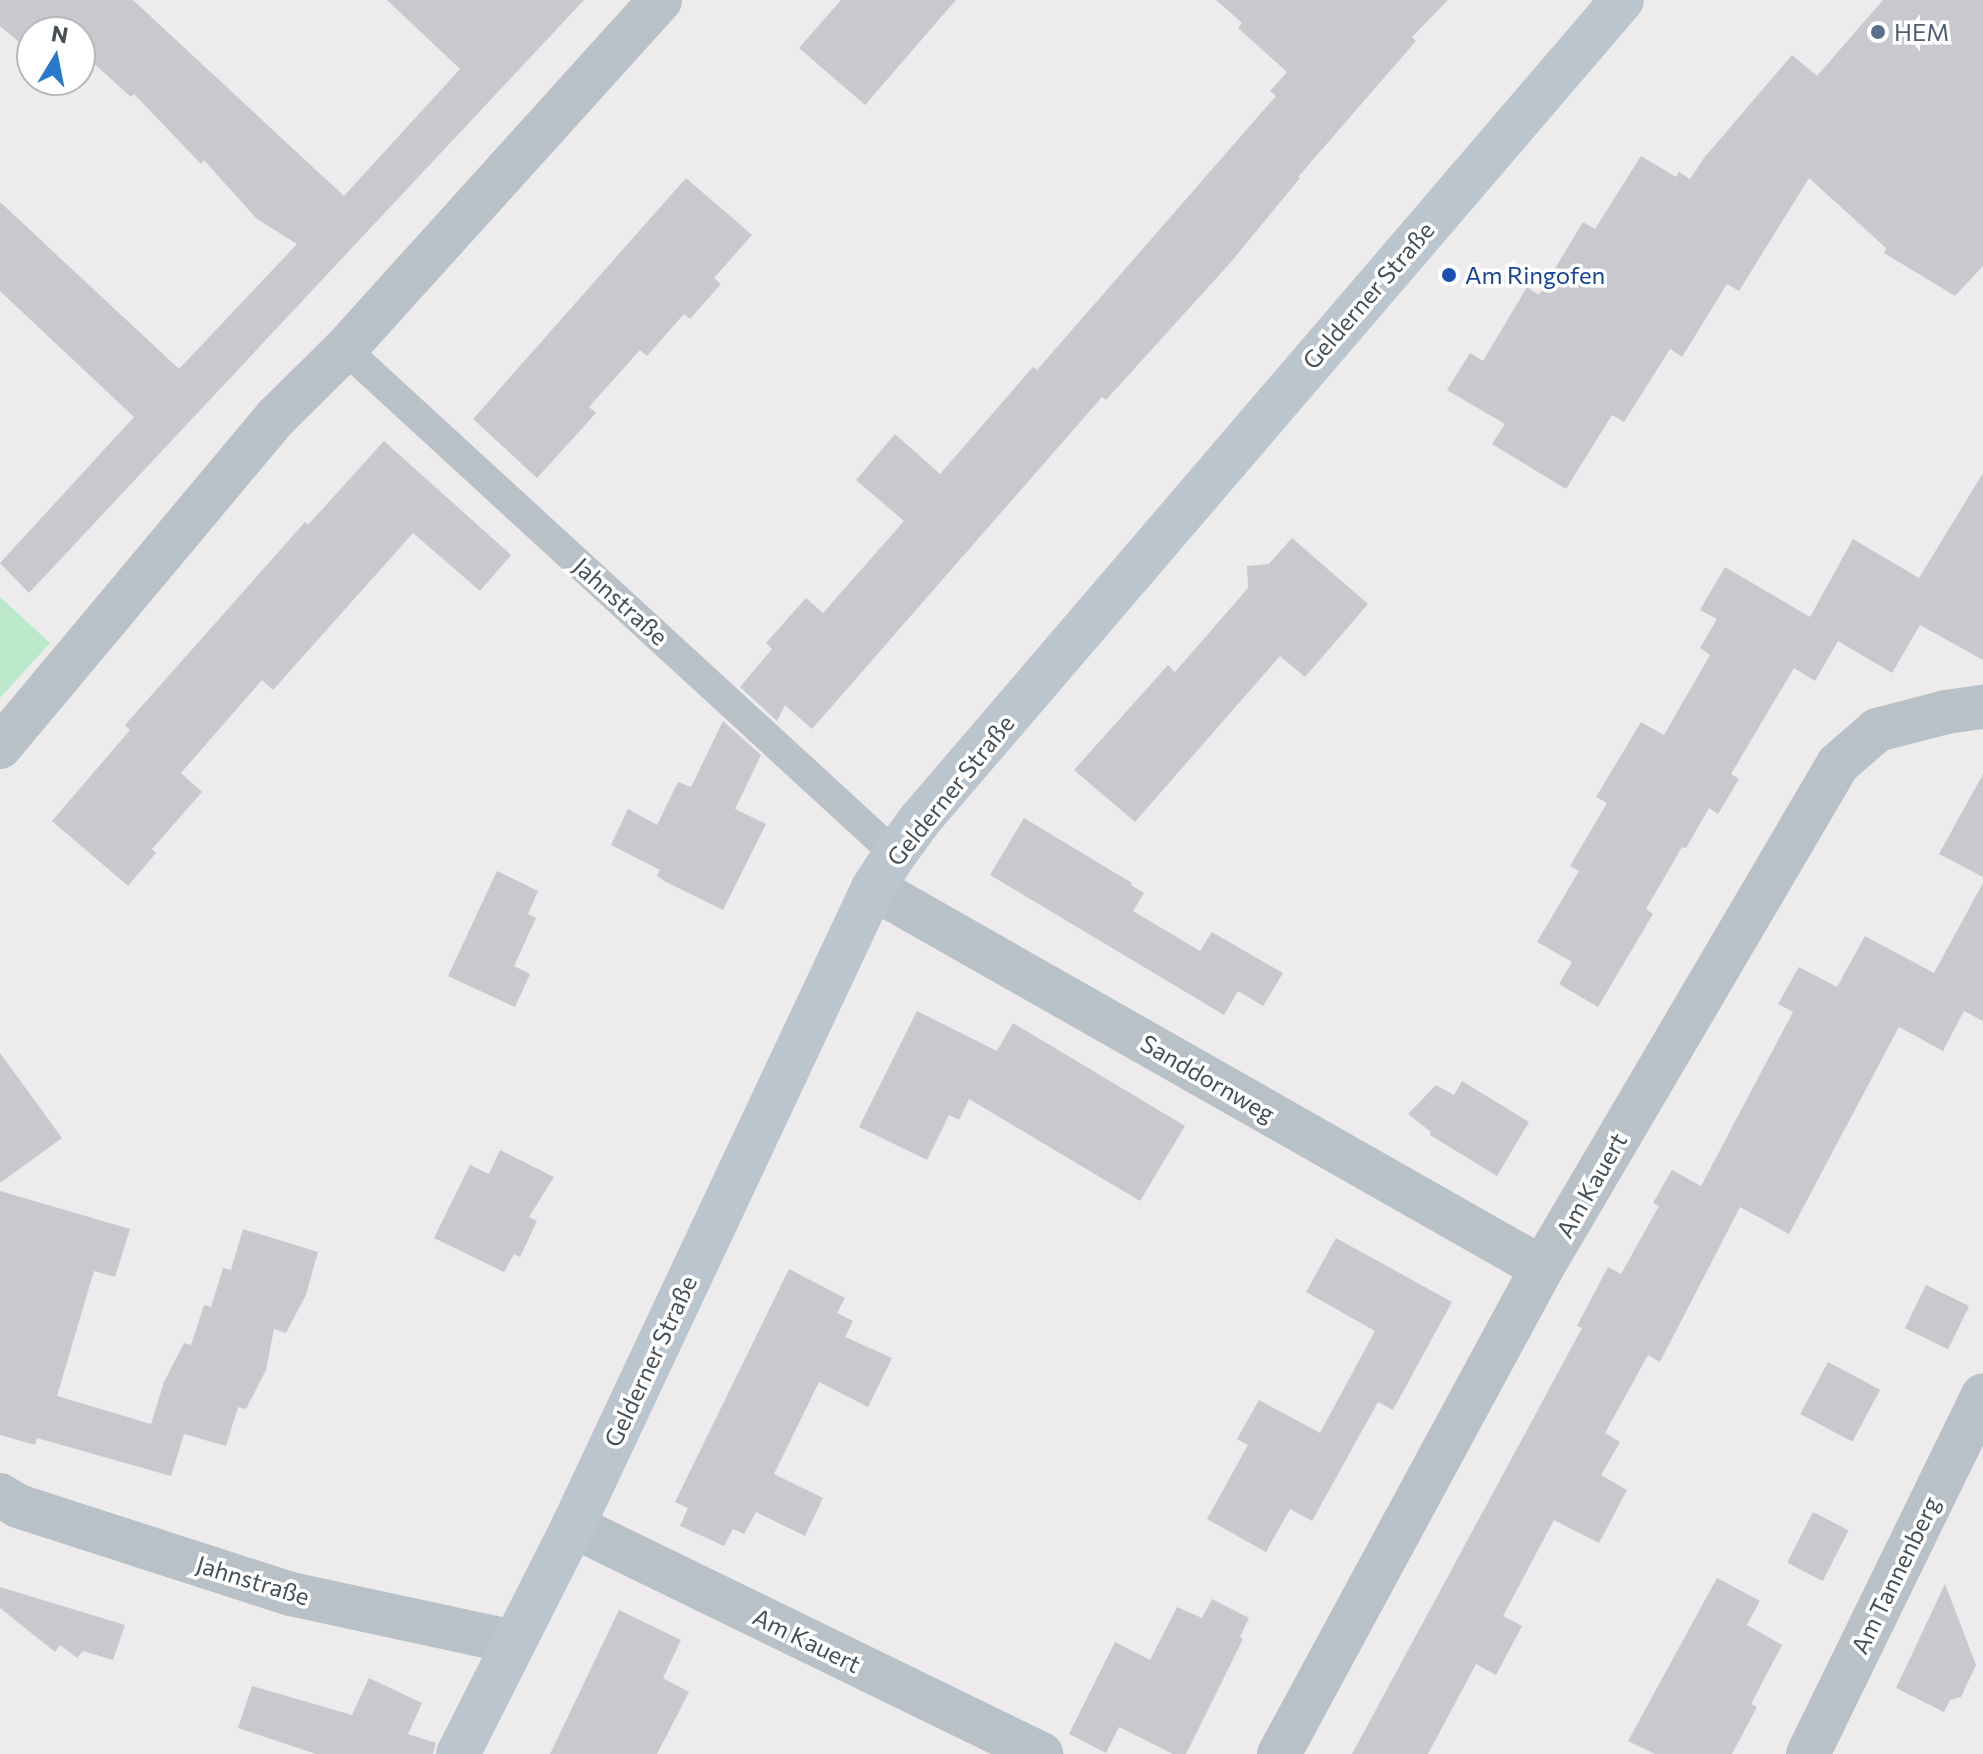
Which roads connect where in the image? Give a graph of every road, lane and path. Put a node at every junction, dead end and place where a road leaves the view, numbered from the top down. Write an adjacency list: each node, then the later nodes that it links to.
1 (660, 0): 3 (street)
2 (1622, 0): 6 (main road, Gelderner Straße)
3 (345, 349): 5 (street); 6 (lane, Jahnstraße)
4 (1983, 707): 7 (street, Am Kauert)
5 (0, 747)
6 (884, 871): 7 (street, Sanddornweg); 10 (main road, Gelderner Straße)
7 (1542, 1268): 14 (street, Am Kauert)
8 (1983, 1395): 15 (street, Am Tannenberg)
9 (0, 1495): 11 (street, Jahnstraße)
10 (573, 1526): 11 (main road, Gelderner Straße); 13 (street, Am Kauert)
11 (513, 1642): 12 (main road, Gelderner Straße)
12 (458, 1754)
13 (1041, 1754)
14 (1279, 1754)
15 (1808, 1754)

